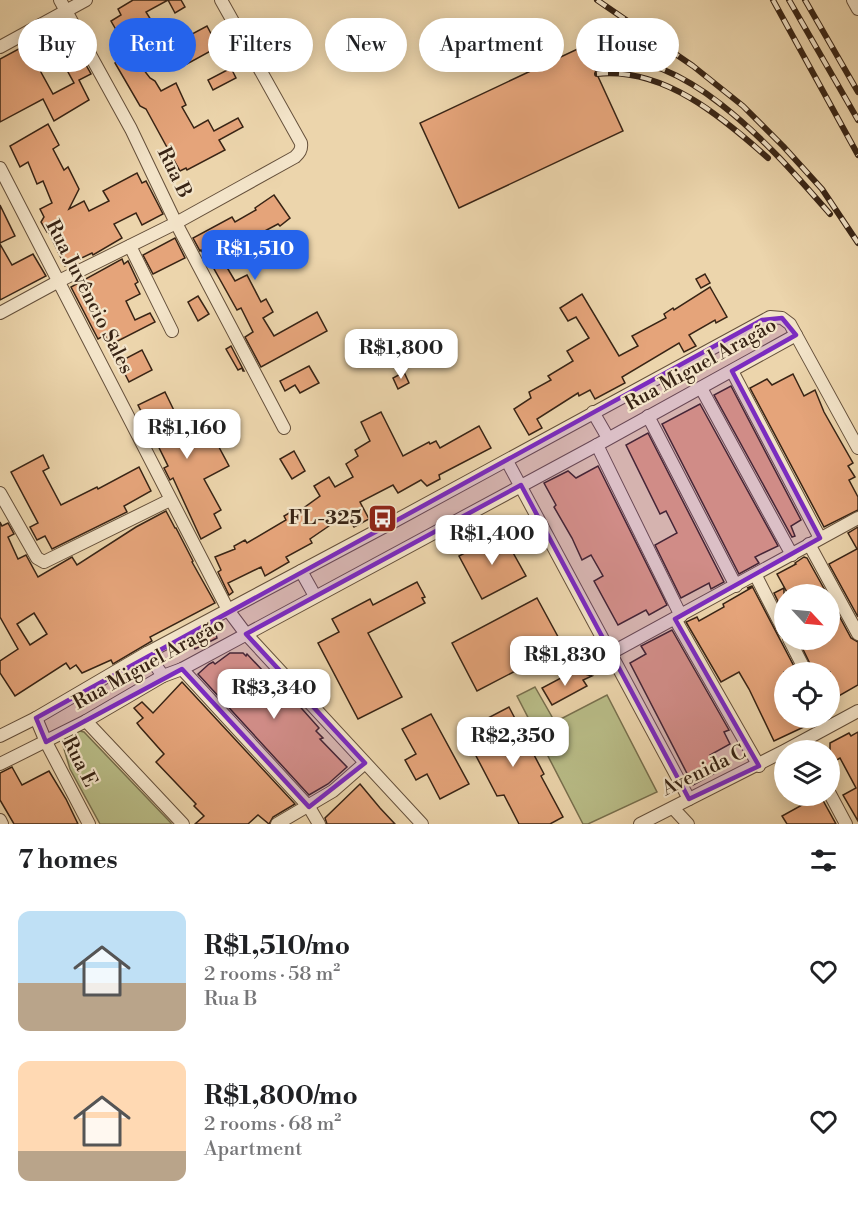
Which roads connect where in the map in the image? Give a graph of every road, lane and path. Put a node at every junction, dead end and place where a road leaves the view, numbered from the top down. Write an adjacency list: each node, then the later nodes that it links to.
1 (86, 0): 4 (street)
2 (221, 0): 8 (street)
3 (853, 0): 5 (street)
4 (63, 6): 6 (street); 8 (street, Rua B)
5 (858, 9)
6 (0, 46)
7 (0, 168): 10 (street, Rua Juvêncio Sales)
8 (176, 223): 9 (street); 18 (street, Rua B)
9 (130, 246): 10 (street); 12 (street)
10 (59, 281): 11 (street); 25 (street, Rua Juvêncio Sales)
11 (0, 313)
12 (172, 331)
13 (796, 335): 14 (street, Rua Miguel Aragão); 16 (street, Rua Miguel Aragão); 21 (street)
14 (732, 371): 15 (street, Rua Miguel Aragão); 27 (street)
15 (701, 388): 17 (street, Rua Miguel Aragão); 28 (street)
16 (593, 412): 19 (street); 22 (street, Rua Miguel Aragão)
17 (648, 416): 19 (street, Rua Miguel Aragão); 31 (street)
18 (284, 428)
19 (608, 438): 20 (street, Rua Miguel Aragão)
20 (597, 445): 23 (street, Rua Miguel Aragão); 35 (street)
21 (858, 448)
22 (507, 461): 23 (street); 29 (street, Rua Miguel Aragão)
23 (521, 485): 32 (street, Rua Miguel Aragão); 39 (street)
24 (0, 494): 25 (street)
25 (170, 500): 33 (street, Rua Juvêncio Sales)
26 (858, 518): 27 (street)
27 (815, 542): 28 (street); 37 (street)
28 (792, 555): 30 (street)
29 (302, 571): 32 (street); 33 (street, Rua Miguel Aragão)
30 (756, 576): 31 (street); 34 (street)
31 (736, 586): 35 (street)
32 (315, 596): 36 (street, Rua Miguel Aragão)
33 (228, 610): 36 (street, Rua Juvêncio Sales); 38 (street, Rua Miguel Aragão)
34 (774, 611)
35 (678, 617): 39 (street); 53 (street)
36 (246, 634): 40 (street, Rua Miguel Aragão); 51 (street, Rua Juvêncio Sales)
37 (858, 634)
38 (147, 653): 41 (street); 43 (street, Rua Miguel Aragão)
39 (611, 653): 54 (street)
40 (182, 669): 41 (street, Rua Miguel Aragão); 56 (street)
41 (163, 676): 45 (street, Rua Miguel Aragão)
42 (858, 711): 44 (street, Avenida C)
43 (36, 718): 47 (street, Rua Miguel Aragão); 49 (street, Rua E)
44 (840, 718)
45 (86, 721): 49 (street, Rua Miguel Aragão); 59 (street)
46 (824, 728): 48 (street, Avenida C)
47 (0, 736)
48 (810, 740)
49 (46, 742): 52 (street, Rua Miguel Aragão); 58 (street, Rua E)
50 (774, 757): 53 (street, Avenida C)
51 (365, 763): 56 (street); 62 (street, Rua Juvêncio Sales)
52 (0, 764)
53 (759, 765): 54 (street, Avenida C)
54 (690, 799): 57 (street, Avenida C)
55 (836, 806): 65 (street)
56 (309, 807): 60 (street); 61 (street)
57 (673, 807): 63 (street, Avenida C); 64 (street)
58 (89, 824)
59 (183, 824)
60 (277, 824)
61 (318, 824)
62 (422, 824)
63 (640, 824)
64 (688, 824)
65 (846, 824)

